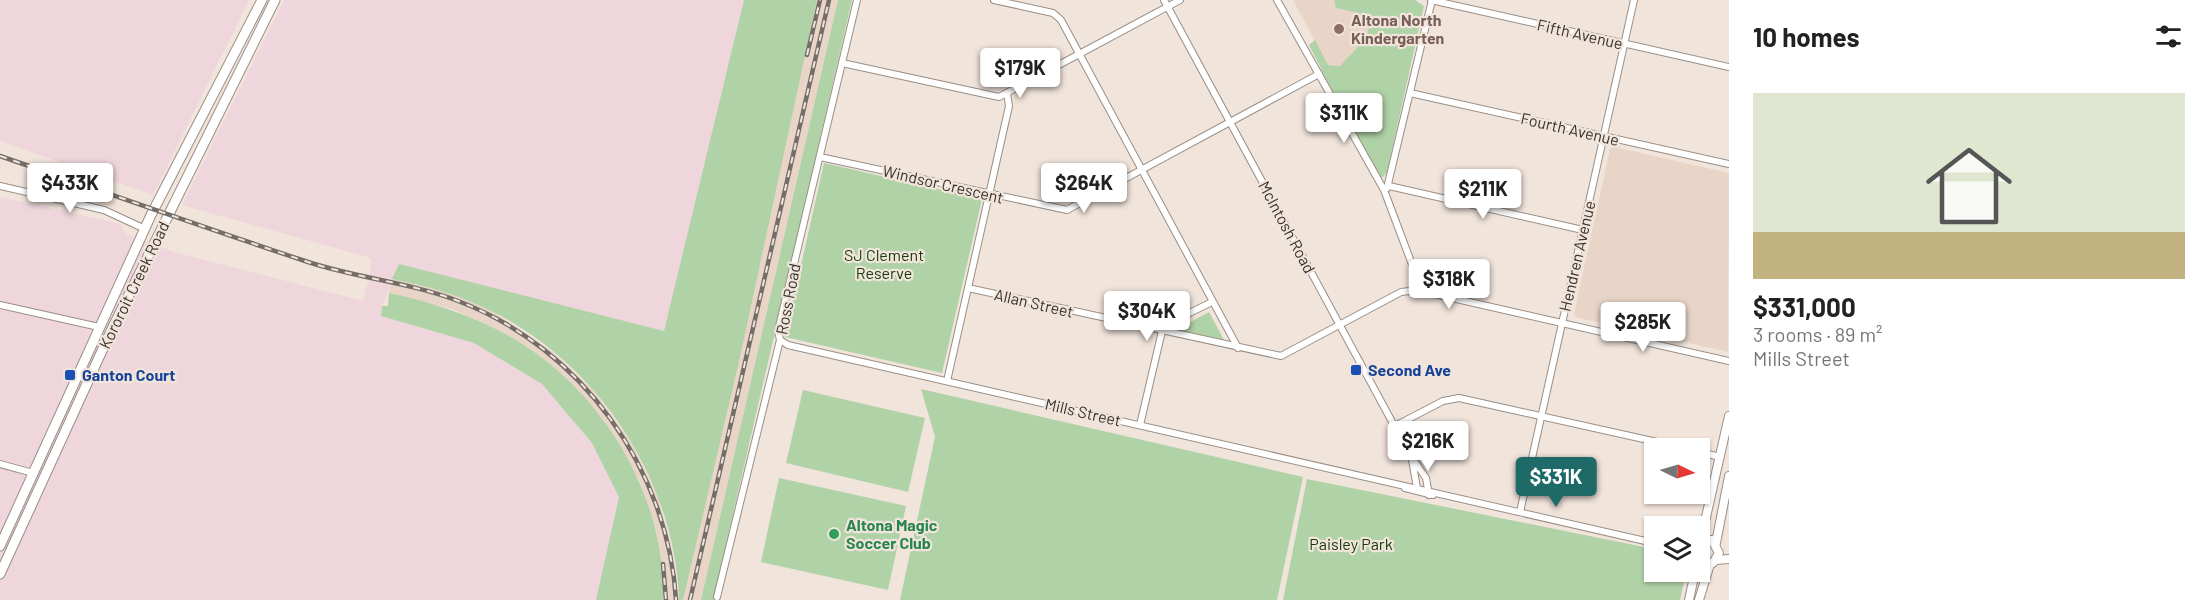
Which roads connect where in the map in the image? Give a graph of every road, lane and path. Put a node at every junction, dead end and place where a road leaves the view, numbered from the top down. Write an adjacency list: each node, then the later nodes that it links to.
1 (262, 0): 19 (main road, Kororoit Creek Road)
2 (275, 0): 20 (main road, Kororoit Creek Road)
3 (857, 0): 12 (street, Ross Road)
4 (994, 0): 11 (street)
5 (1180, 0): 9 (street)
6 (1277, 0): 14 (street)
7 (1432, 0): 10 (street, Fifth Avenue); 16 (street)
8 (1634, 0): 10 (street, Hendren Avenue)
9 (1166, 3): 11 (street); 17 (street, McIntosh Road)
10 (1624, 44): 13 (street, Fifth Avenue); 18 (street, Hendren Avenue)
11 (1079, 54): 15 (street); 25 (street)
12 (842, 63): 15 (street); 21 (street, Ross Road)
13 (1729, 67)
14 (1319, 74): 17 (street, Windsor Crescent); 27 (street)
15 (1007, 93): 28 (street)
16 (1410, 93): 18 (street, Fourth Avenue); 27 (street)
17 (1230, 122): 25 (street, Windsor Crescent); 36 (street, McIntosh Road)
18 (1604, 137): 23 (street, Fourth Avenue); 30 (street, Hendren Avenue)
19 (186, 147): 20 (main road); 22 (main road, Kororoit Creek Road)
20 (198, 153): 24 (main road, Kororoit Creek Road)
21 (820, 157): 28 (street, Windsor Crescent); 40 (street, Ross Road)
22 (177, 162): 24 (main road); 29 (main road, Kororoit Creek Road)
23 (1729, 165)
24 (190, 168): 38 (main road, Kororoit Creek Road)
25 (1142, 170): 28 (street, Windsor Crescent); 33 (street)
26 (0, 186): 29 (street)
27 (1387, 188): 30 (street); 32 (street)
28 (989, 195): 31 (street)
29 (145, 229): 37 (main road, Kororoit Creek Road)
30 (1583, 230): 35 (street, Hendren Avenue)
31 (968, 288): 39 (street, Allan Street); 44 (street)
32 (1417, 290): 35 (street); 36 (street, Allan Street)
33 (1212, 302): 39 (street); 41 (street)
34 (0, 305): 37 (street)
35 (1562, 322): 42 (street); 46 (street, Hendren Avenue)
36 (1340, 325): 41 (street, Allan Street); 49 (street, McIntosh Road)
37 (99, 327): 38 (main road); 43 (main road, Kororoit Creek Road)
38 (111, 331): 45 (main road, Kororoit Creek Road)
39 (1162, 332): 41 (street, Allan Street); 48 (street)
40 (780, 340): 44 (street, Mills Street); 72 (street, Ross Road)
41 (1238, 348)
42 (1729, 361)
43 (75, 380): 45 (main road); 55 (main road, Kororoit Creek Road)
44 (948, 381): 48 (street, Mills Street)
45 (86, 385): 57 (main road, Kororoit Creek Road)
46 (1541, 416): 49 (street); 50 (street); 60 (street, Hendren Avenue)
47 (1729, 416): 53 (street)
48 (1140, 425): 58 (street, Mills Street)
49 (1395, 426): 52 (street, McIntosh Road)
50 (1644, 439)
51 (1710, 454): 53 (street)
52 (1410, 455): 58 (street, McIntosh Road); 59 (street, McIntosh Road)
53 (1720, 457): 61 (street)
54 (0, 464): 55 (street)
55 (33, 473): 57 (main road); 64 (main road, Kororoit Creek Road)
56 (1729, 476): 65 (street)
57 (44, 477): 70 (main road, Kororoit Creek Road)
58 (1417, 489): 59 (street, Mills Street)
59 (1430, 493): 60 (street, Mills Street)
60 (1520, 512): 62 (street, Mills Street)
61 (1706, 516)
62 (1644, 541)
63 (1710, 541): 65 (street)
64 (0, 546)
65 (1717, 546): 66 (street); 69 (street)
66 (1729, 554)
67 (1729, 559): 69 (street)
68 (1710, 562): 69 (street)
69 (1713, 562): 74 (street)
70 (0, 574)
71 (1693, 582): 73 (street)
72 (717, 597)
73 (1689, 600)
74 (1699, 600)

